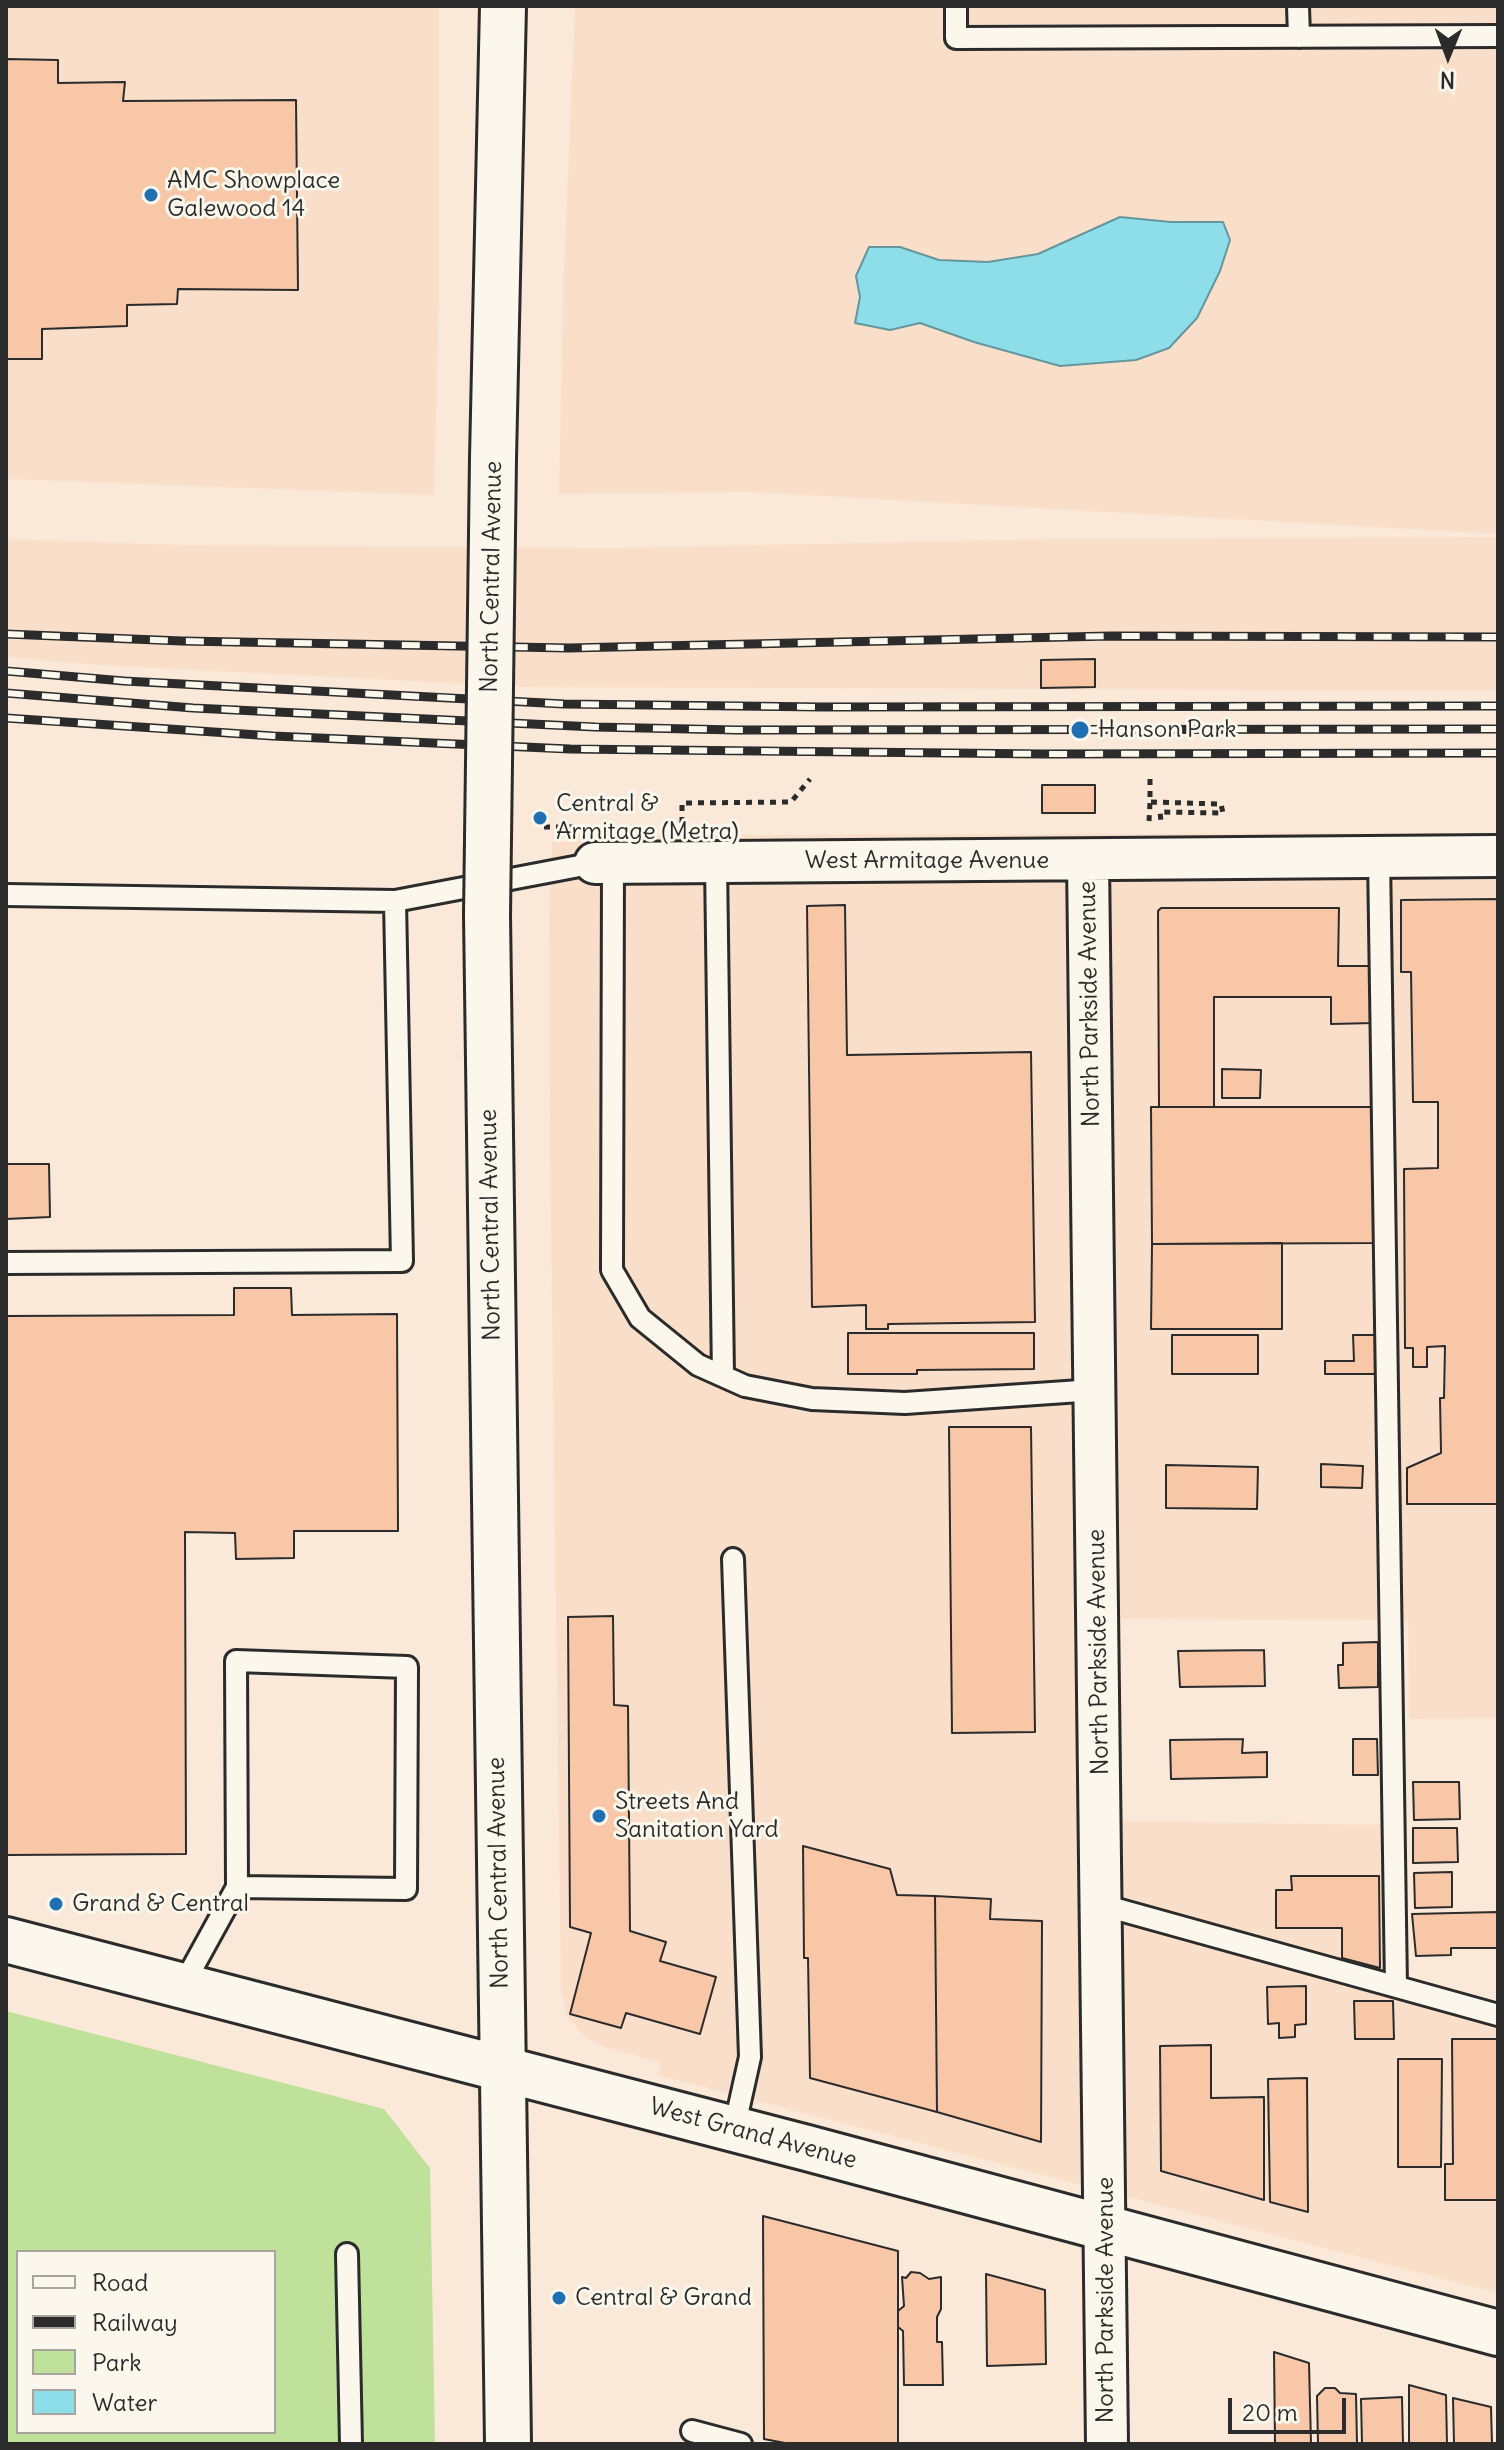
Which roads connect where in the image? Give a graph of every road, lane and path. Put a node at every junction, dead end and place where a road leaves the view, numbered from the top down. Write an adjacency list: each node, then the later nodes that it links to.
1 (956, 6): 5 (lane)
2 (1298, 6): 5 (lane)
3 (503, 9): 31 (street, North Central Avenue, bridge)
4 (1498, 36): 5 (lane)
5 (1299, 37)
6 (810, 779): 9 (path)
7 (1150, 779): 8 (path)
8 (1150, 802): 10 (path); 11 (path)
9 (682, 823)
10 (1149, 826)
11 (1161, 826)
12 (544, 827): 13 (path)
13 (569, 827)
14 (1498, 856): 15 (street, West Armitage Avenue)
15 (1379, 857): 16 (street, West Armitage Avenue); 28 (lane)
16 (1088, 860): 18 (street, West Armitage Avenue); 23 (street, North Parkside Avenue)
17 (604, 863): 18 (street, West Armitage Avenue); 20 (lane); 22 (lane)
18 (716, 863): 22 (lane)
19 (6, 895): 20 (lane)
20 (395, 901): 21 (lane)
21 (6, 1263)
22 (723, 1376): 23 (lane)
23 (1095, 1390): 26 (street, North Parkside Avenue)
24 (733, 1559): 32 (lane)
25 (237, 1887): 25 (lane); 29 (lane)
26 (1102, 1905): 28 (lane); 33 (street, North Parkside Avenue)
27 (6, 1940): 29 (street, West Grand Avenue)
28 (1396, 1986): 30 (lane)
29 (182, 1987): 31 (street, West Grand Avenue)
30 (1498, 2015)
31 (503, 2068): 32 (street, West Grand Avenue); 38 (street, North Central Avenue)
32 (734, 2129): 33 (street, West Grand Avenue)
33 (1107, 2229): 35 (street, West Grand Avenue); 40 (street, North Parkside Avenue)
34 (347, 2254): 37 (lane)
35 (1498, 2333)
36 (692, 2431): 39 (lane)
37 (351, 2444)
38 (508, 2444)
39 (741, 2444)
40 (1107, 2444)

